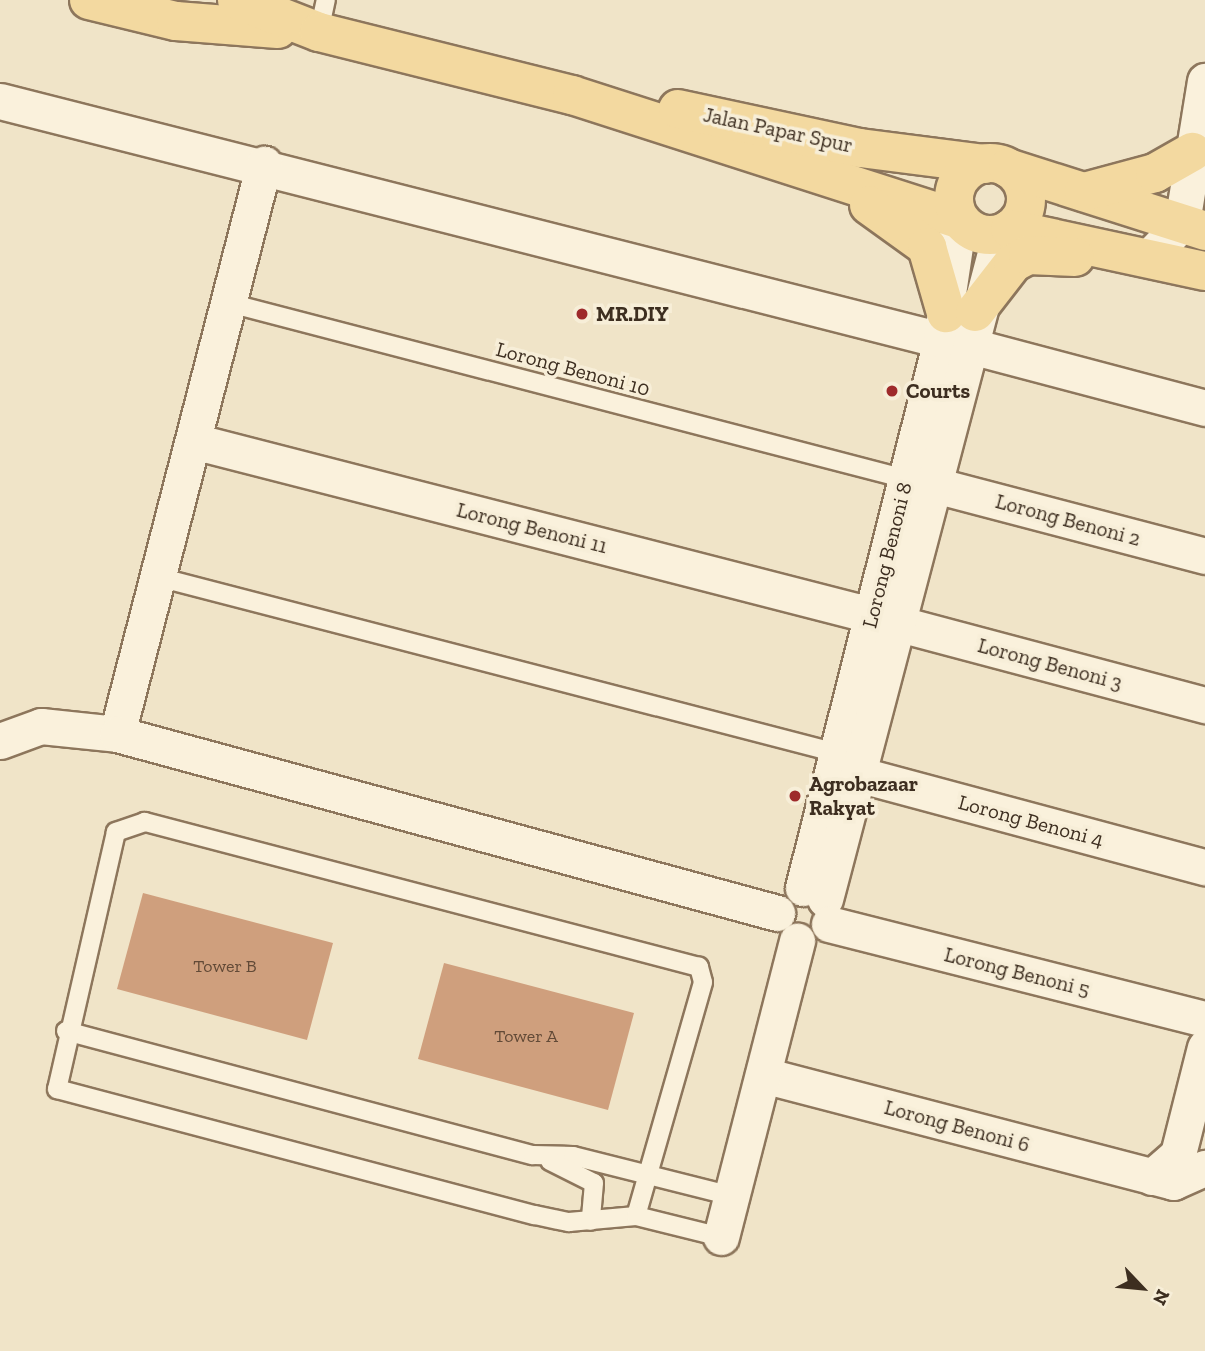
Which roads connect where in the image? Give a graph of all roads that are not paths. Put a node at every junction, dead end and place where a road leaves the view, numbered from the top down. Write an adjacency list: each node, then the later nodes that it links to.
1 (89, 0): 3 (main road, Jalan Papar Spur)
2 (237, 0): 3 (main road, Jalan Papar Spur)
3 (322, 16): 4 (main road, Jalan Papar Spur)
4 (572, 94): 9 (main road, Jalan Papar Spur); 10 (main road, Jalan Papar Spur)
5 (1203, 97): 7 (street)
6 (0, 101): 8 (street)
7 (1192, 152): 11 (main road); 13 (street)
8 (264, 164): 17 (street); 18 (street)
9 (996, 166): 11 (main road, Jalan Papar Spur); 12 (main road); 14 (main road)
10 (822, 178): 12 (main road); 18 (main road)
11 (1084, 192): 13 (main road, Jalan Papar Spur)
12 (960, 219): 14 (main road); 18 (street, Lorong Benoni 8)
13 (1194, 227): 15 (street)
14 (1005, 231): 15 (main road); 18 (street, Lorong Benoni 8)
15 (1142, 257): 16 (main road); 18 (main road)
16 (1205, 271)
17 (229, 303): 20 (street); 21 (lane, Lorong Benoni 10)
18 (957, 327): 19 (street); 21 (street, Lorong Benoni 8)
19 (1205, 408)
20 (193, 441): 23 (street); 24 (street, Lorong Benoni 11)
21 (918, 482): 22 (street, Lorong Benoni 2); 24 (street, Lorong Benoni 8)
22 (1205, 556)
23 (158, 577): 26 (street); 28 (lane)
24 (883, 619): 25 (street, Lorong Benoni 3); 28 (street, Lorong Benoni 8)
25 (1205, 705)
26 (117, 734): 27 (street); 31 (street)
27 (0, 741)
28 (847, 764): 29 (street, Lorong Benoni 4); 30 (street, Lorong Benoni 8)
29 (1205, 867)
30 (819, 904): 31 (street); 32 (street); 33 (street, Lorong Benoni 5)
31 (777, 913): 32 (street)
32 (797, 942): 36 (street)
33 (1205, 1020)
34 (66, 1031): 38 (lane); 40 (lane); 44 (lane)
35 (1205, 1047): 37 (street)
36 (763, 1075): 41 (street, Lorong Benoni 6); 42 (street)
37 (1196, 1138): 41 (street)
38 (533, 1155): 40 (lane); 44 (lane)
39 (1205, 1168): 41 (street, Lorong Benoni 6)
40 (652, 1176): 42 (lane); 43 (lane)
41 (1152, 1177)
42 (732, 1196): 45 (street)
43 (636, 1216): 44 (lane); 45 (lane)
44 (591, 1221)
45 (721, 1237)

